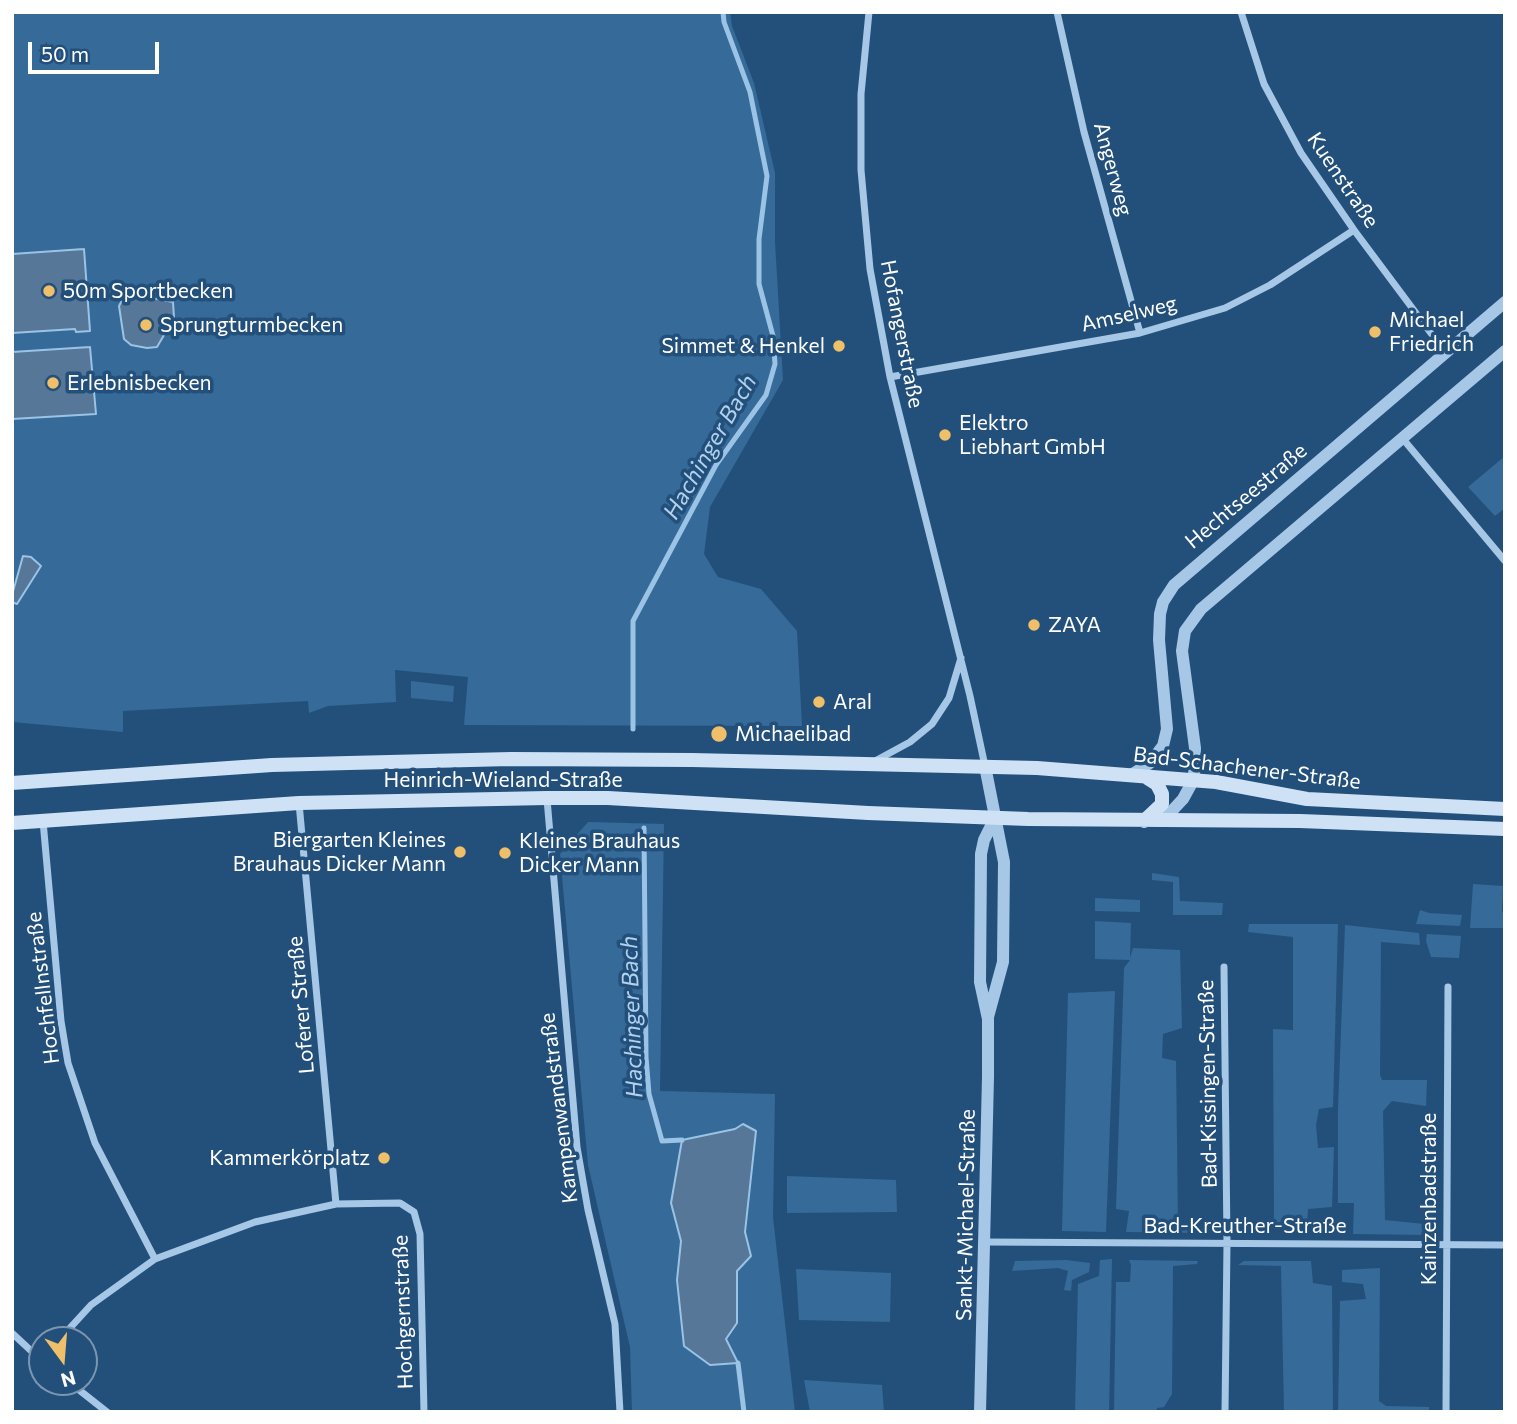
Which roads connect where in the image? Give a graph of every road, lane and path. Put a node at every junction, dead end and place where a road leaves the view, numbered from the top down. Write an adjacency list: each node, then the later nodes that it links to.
1 (869, 12): 9 (street, Hofangerstraße)
2 (1057, 12): 6 (street, Angerweg)
3 (1241, 12): 4 (street, Kuenstraße)
4 (1354, 230): 6 (street, Amselweg); 8 (street, Kuenstraße)
5 (1505, 302): 8 (street, Hechtseestraße)
6 (1140, 333): 9 (street, Amselweg)
7 (1505, 351): 10 (street)
8 (1445, 352): 15 (street, Hechtseestraße)
9 (890, 377): 12 (street, Hofangerstraße)
10 (1403, 439): 11 (street); 16 (street)
11 (1505, 561)
12 (961, 657): 13 (street); 14 (street, Hofangerstraße)
13 (869, 764): 14 (main road, Heinrich-Wieland-Straße); 17 (main road, Heinrich-Wieland-Straße)
14 (985, 765): 15 (main road, Bad-Schachener-Straße); 21 (street, Sankt-Michael-Straße)
15 (1138, 776): 16 (main road, Bad-Schachener-Straße); 23 (main road)
16 (1194, 779): 20 (main road, Bad-Schachener-Straße); 23 (street)
17 (12, 783)
18 (547, 798): 19 (main road, Heinrich-Wieland-Straße); 21 (main road, Heinrich-Wieland-Straße); 41 (street, Kampenwandstraße)
19 (299, 803): 22 (main road, Heinrich-Wieland-Straße); 29 (street, Loferer Straße)
20 (1505, 809)
21 (995, 818): 23 (main road, Bad-Schachener-Straße); 28 (street, Sankt-Michael-Straße); 28 (street, Sankt-Michael-Straße)
22 (43, 821): 24 (main road, Heinrich-Wieland-Straße); 34 (street, Hochfellnstraße)
23 (1144, 821): 25 (main road, Bad-Schachener-Straße)
24 (12, 823)
25 (1505, 830)
26 (1224, 967): 31 (street, Bad-Kissingen-Straße)
27 (1448, 986): 32 (street, Kainzenbadstraße)
28 (988, 1019): 30 (street, Sankt-Michael-Straße)
29 (336, 1204): 34 (street); 40 (street, Hochgernstraße)
30 (985, 1242): 31 (street, Bad-Kreuther-Straße); 42 (street, Sankt-Michael-Straße)
31 (1227, 1243): 32 (street, Bad-Kreuther-Straße); 43 (street, Bad-Kissingen-Straße)
32 (1446, 1245): 33 (street, Bad-Kreuther-Straße); 44 (street, Kainzenbadstraße)
33 (1505, 1245)
34 (155, 1259): 35 (street)
35 (72, 1326)
36 (12, 1333): 37 (street)
37 (28, 1347)
38 (87, 1396): 39 (street)
39 (107, 1412)
40 (424, 1412)
41 (620, 1412)
42 (980, 1412)
43 (1225, 1412)
44 (1446, 1412)

